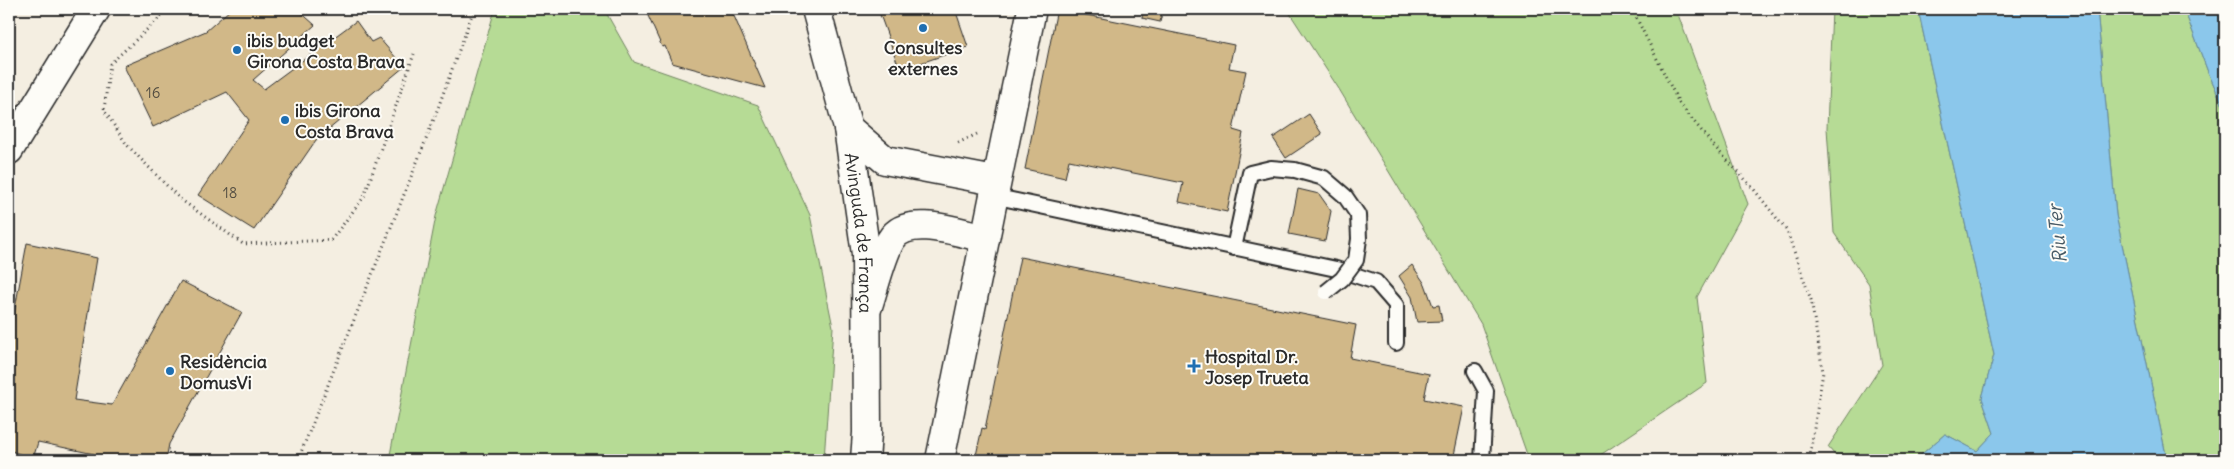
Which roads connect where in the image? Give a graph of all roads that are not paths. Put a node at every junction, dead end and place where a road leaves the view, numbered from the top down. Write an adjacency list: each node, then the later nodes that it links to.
1 (96, 9): 5 (street)
2 (816, 9): 4 (street, Avinguda de França)
3 (1032, 9): 6 (street)
4 (848, 128): 6 (street); 10 (street, Avinguda de França)
5 (9, 150)
6 (994, 189): 7 (street); 8 (lane)
7 (985, 238): 10 (street); 14 (street)
8 (1234, 248): 9 (lane, bridge); 11 (lane)
9 (1326, 292)
10 (867, 307): 13 (street, Avinguda de França)
11 (1396, 343)
12 (1475, 371): 15 (lane)
13 (865, 460)
14 (940, 460)
15 (1482, 460)

